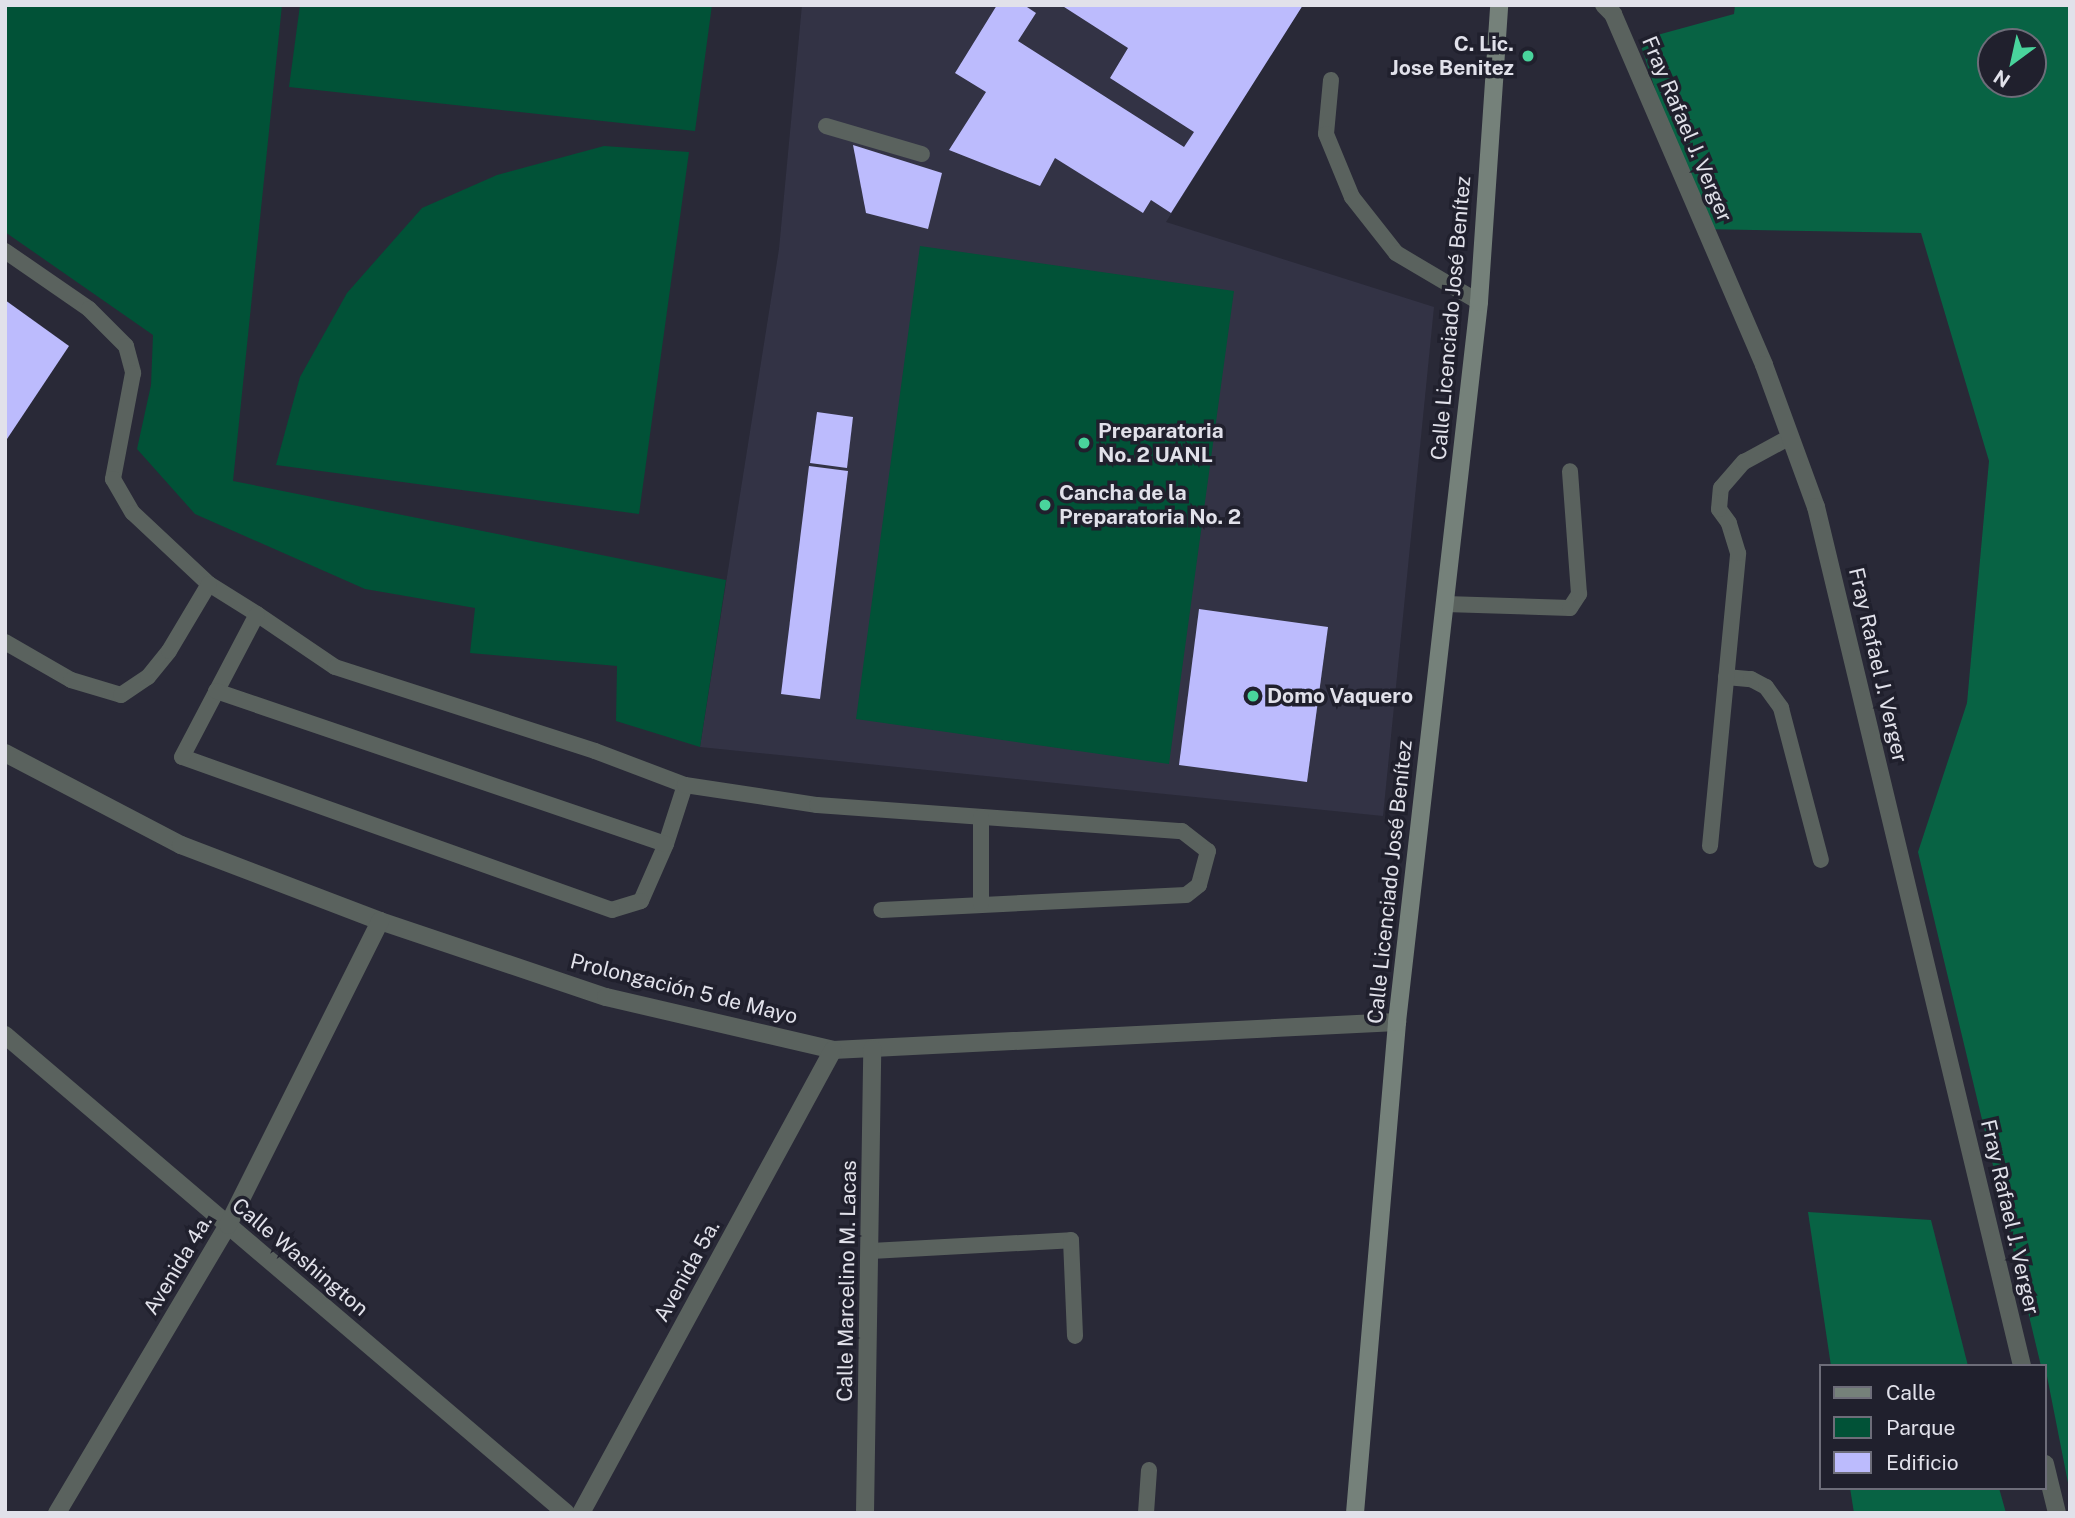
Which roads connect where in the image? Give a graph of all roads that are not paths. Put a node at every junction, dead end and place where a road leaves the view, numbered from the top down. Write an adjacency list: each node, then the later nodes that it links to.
1 (1499, 5): 7 (street, Calle Licenciado José Benítez)
2 (1604, 5): 8 (street, Fray Rafael J. Verger)
3 (1331, 80): 7 (lane)
4 (826, 126): 5 (lane)
5 (922, 154)
6 (5, 251): 10 (lane)
7 (1479, 302): 11 (street, Calle Licenciado José Benítez)
8 (1790, 436): 14 (lane); 32 (street, Fray Rafael J. Verger)
9 (1570, 471): 11 (lane)
10 (209, 584): 12 (lane); 13 (lane)
11 (1445, 604): 25 (street, Calle Licenciado José Benítez)
12 (257, 614): 15 (lane); 17 (lane)
13 (5, 642)
14 (1726, 677): 20 (lane); 21 (lane)
15 (216, 691): 19 (lane); 19 (lane)
16 (5, 753): 24 (street, Prolongación 5 de Mayo)
17 (685, 785): 18 (lane); 19 (lane)
18 (981, 817): 22 (lane); 22 (lane)
19 (666, 844)
20 (1710, 846)
21 (1821, 860)
22 (981, 904): 23 (lane)
23 (881, 910)
24 (380, 920): 28 (street, Prolongación 5 de Mayo); 29 (street, Avenida 4a.)
25 (1397, 1022): 27 (street, Prolongación 5 de Mayo); 40 (street, Calle Licenciado José Benítez)
26 (5, 1035): 29 (street, Calle Washington)
27 (873, 1049): 28 (street, Prolongación 5 de Mayo); 30 (street, Calle Marcelino M. Lacas)
28 (833, 1050): 37 (street, Avenida 5a.)
29 (229, 1225): 35 (street, Avenida 4a.); 36 (street, Calle Washington)
30 (871, 1251): 31 (lane); 38 (street, Calle Marcelino M. Lacas)
31 (1075, 1336)
32 (2022, 1364)
33 (1149, 1470): 39 (lane)
34 (2047, 1472): 41 (street)
35 (57, 1513)
36 (566, 1513)
37 (582, 1513)
38 (865, 1513)
39 (1146, 1513)
40 (1355, 1513)
41 (2057, 1513)

